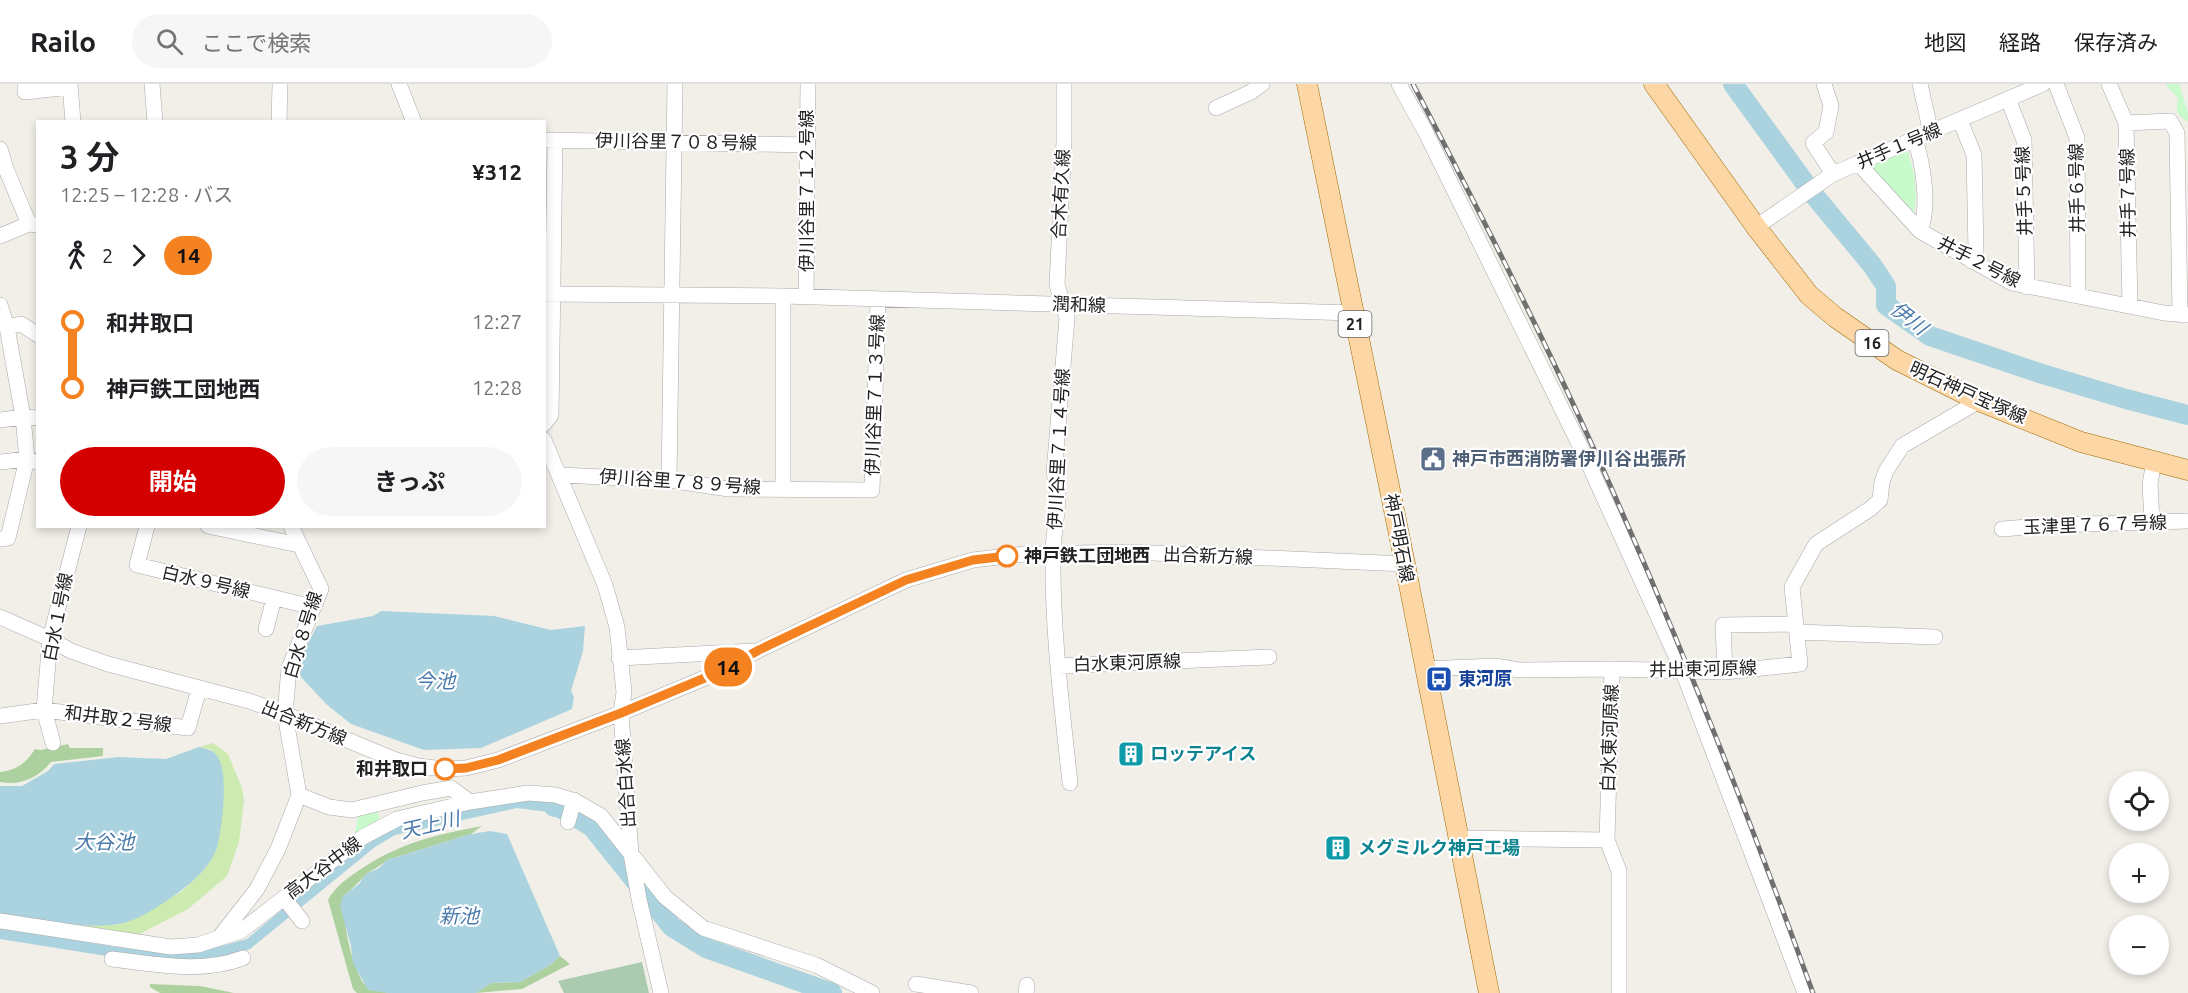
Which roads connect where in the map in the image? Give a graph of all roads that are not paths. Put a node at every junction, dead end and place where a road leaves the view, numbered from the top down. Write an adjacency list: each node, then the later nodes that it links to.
1 (25, 84): 17 (street)
2 (152, 84): 21 (street)
3 (280, 84): 22 (street)
4 (399, 84): 23 (street)
5 (675, 84): 29 (street)
6 (808, 84): 30 (street, 伊川谷里７１２号線)
7 (1064, 84): 47 (street, 合木有久線)
8 (1262, 84): 19 (street)
9 (1307, 84): 50 (main road, 神戸明石線 / 21)
10 (1399, 84): 91 (street)
11 (1654, 84): 35 (main road, 明石神戸宝塚線 / 16)
12 (1824, 84): 33 (street)
13 (1920, 84): 26 (street)
14 (2043, 84): 18 (street, 井手１号線)
15 (2056, 84): 44 (street, 井手６号線)
16 (2109, 84): 25 (street, 井手７号線)
17 (70, 86): 20 (street)
18 (2008, 99): 24 (street, 井手１号線); 40 (street, 井手５号線)
19 (1216, 108)
20 (73, 120)
21 (155, 120)
22 (279, 120)
23 (413, 120)
24 (1960, 120): 26 (street, 井手１号線); 39 (street)
25 (2126, 123): 34 (street); 49 (street, 井手７号線)
26 (1930, 133): 27 (street, 井手１号線)
27 (1915, 139): 32 (street, 井手１号線); 37 (street)
28 (550, 140): 29 (street, 伊川谷里７０８号線); 41 (street)
29 (674, 141): 30 (street, 伊川谷里７０８号線); 42 (street)
30 (808, 144): 45 (street, 伊川谷里７１２号線)
31 (0, 149): 36 (street)
32 (1858, 163): 33 (street, 井手１号線); 37 (street, 井手２号線)
33 (1833, 174): 35 (street, 井手１号線)
34 (2183, 203): 51 (street)
35 (1759, 224): 54 (main road, 明石神戸宝塚線 / 16)
36 (33, 225): 38 (street)
37 (1920, 231): 39 (street, 井手２号線)
38 (0, 236)
39 (1972, 261): 40 (street, 井手２号線)
40 (2027, 287): 44 (street, 井手２号線)
41 (549, 294): 42 (street, 潤和線); 57 (street)
42 (671, 296): 43 (street, 潤和線); 64 (street)
43 (783, 296): 45 (street, 潤和線); 65 (street)
44 (2078, 296): 49 (street, 井手２号線)
45 (806, 297): 46 (street, 潤和線)
46 (878, 300): 47 (street, 潤和線); 66 (street, 伊川谷里７１３号線)
47 (1061, 304): 50 (street, 潤和線); 76 (street, 伊川谷里７１４号線)
48 (0, 305): 52 (street)
49 (2130, 306): 51 (street, 井手２号線)
50 (1353, 313): 77 (main road, 神戸明石線 / 21)
51 (2184, 315)
52 (7, 327): 53 (street); 55 (street)
53 (36, 334)
54 (1979, 401): 60 (main road, 明石神戸宝塚線 / 16); 81 (street, 井出東河原線)
55 (30, 418): 56 (street); 59 (street)
56 (0, 420)
57 (546, 422)
58 (546, 444): 63 (street, 出合白水線)
59 (32, 460): 61 (street); 74 (street)
60 (2154, 461): 62 (main road, 明石神戸宝塚線 / 16); 67 (street)
61 (0, 462)
62 (2188, 470)
63 (560, 475): 64 (street, 伊川谷里７８９号線); 87 (street, 出合白水線)
64 (669, 480): 65 (street, 伊川谷里７８９号線)
65 (783, 488): 66 (street, 伊川谷里７８９号線)
66 (872, 490)
67 (2152, 521): 68 (street, 玉津里７６７号線); 73 (street, 玉津里７６７号線)
68 (2188, 521)
69 (78, 528): 84 (street, 白水１号線)
70 (146, 528): 78 (street, 白水９号線)
71 (217, 528): 75 (street)
72 (292, 528): 75 (street, 白水８号線)
73 (2002, 529)
74 (0, 539)
75 (299, 545): 79 (street, 白水８号線)
76 (1053, 553): 77 (street, 出合新方線); 85 (street, 出合新方線); 88 (street, 伊川谷里７１４号線)
77 (1405, 564): 89 (main road, 神戸明石線 / 21)
78 (274, 598): 79 (street, 白水９号線); 82 (street)
79 (313, 607): 96 (street, 白水８号線)
80 (0, 617): 84 (street, 出合新方線)
81 (1797, 628): 83 (street); 92 (street, 井出東河原線); 92 (street)
82 (266, 629)
83 (1935, 637)
84 (50, 639): 93 (street, 出合新方線); 94 (street, 白水１号線)
85 (759, 650): 87 (street); 95 (street, 出合新方線)
86 (1269, 657): 88 (street, 白水東河原線)
87 (619, 658): 95 (street, 出合白水線)
88 (1058, 666): 99 (street, 伊川谷里７１４号線)
89 (1424, 669): 90 (street, 白水東河原線); 104 (main road, 神戸明石線 / 21)
90 (1612, 669): 91 (street, 井出東河原線); 105 (street, 白水東河原線)
91 (1683, 672): 92 (street, 井出東河原線); 119 (street)
92 (1725, 672)
93 (199, 689): 94 (street, 和井取２号線); 96 (street, 出合新方線)
94 (44, 710): 97 (street); 98 (street, 白水１号線)
95 (621, 713): 96 (street, 出合新方線); 106 (street, 出合白水線)
96 (285, 714): 100 (street, 白水８号線)
97 (0, 716)
98 (53, 743)
99 (1070, 783)
100 (299, 795): 102 (street); 111 (street)
101 (574, 800): 102 (street, 高大谷中線); 103 (street); 106 (street, 高大谷中線)
102 (470, 802): 107 (street, 高大谷中線)
103 (568, 822)
104 (1459, 838): 105 (street); 117 (main road, 神戸明石線 / 21)
105 (1607, 840): 118 (street, 白水東河原線)
106 (631, 854): 114 (street, 出合白水線); 115 (street, 高大谷中線)
107 (284, 898): 108 (street); 110 (street, 高大谷中線)
108 (300, 919)
109 (0, 921): 112 (street, 高大谷中線)
110 (234, 933): 111 (street, 高大谷中線); 112 (street)
111 (218, 939): 112 (street, 高大谷中線)
112 (125, 940)
113 (916, 984): 116 (street)
114 (660, 993)
115 (872, 993)
116 (971, 993)
117 (1489, 993)
118 (1619, 993)
119 (1805, 993)

